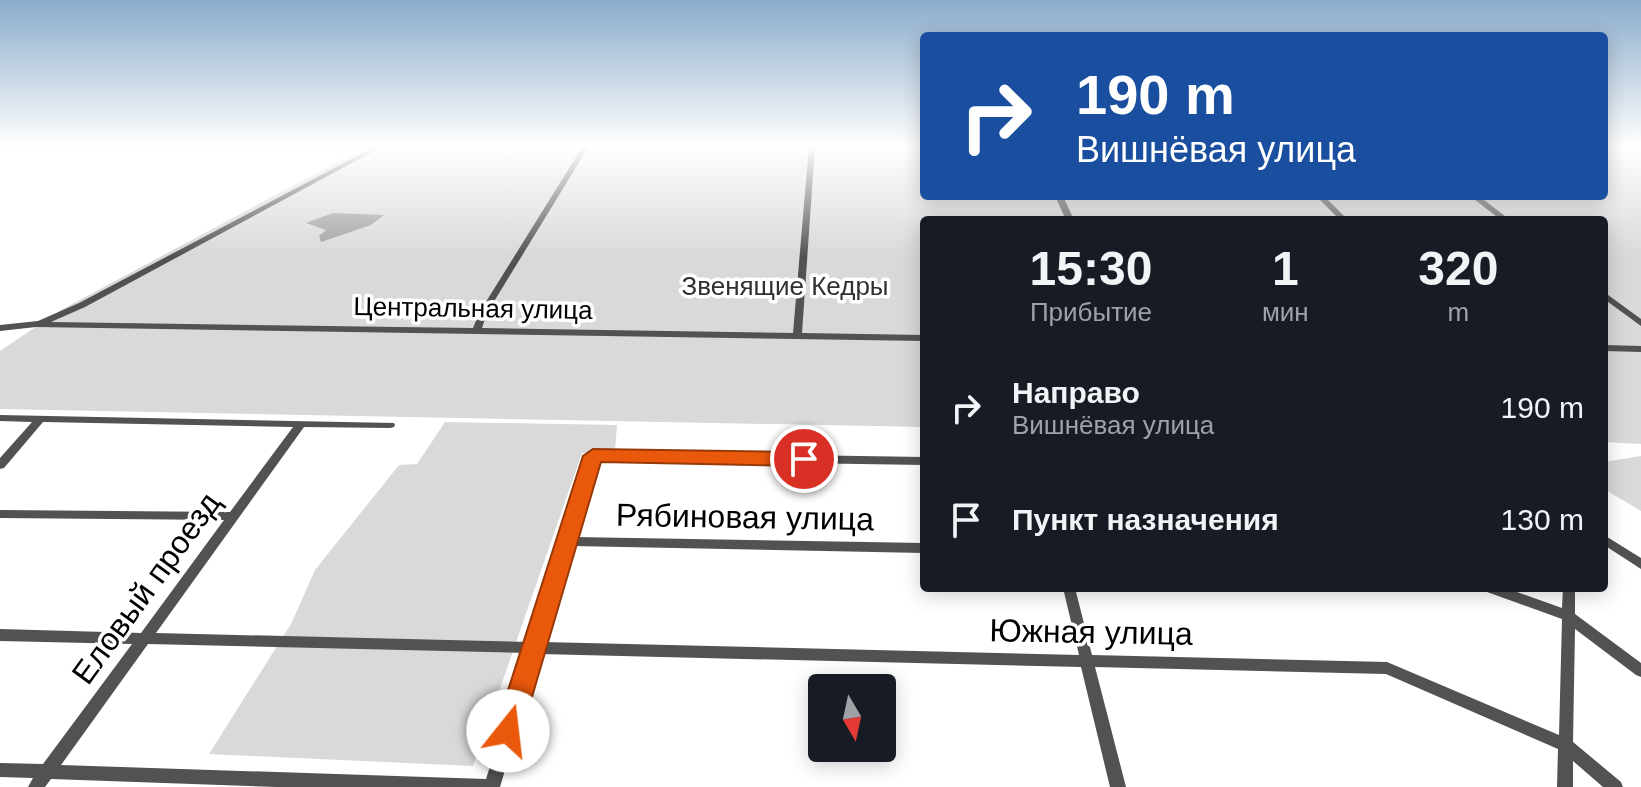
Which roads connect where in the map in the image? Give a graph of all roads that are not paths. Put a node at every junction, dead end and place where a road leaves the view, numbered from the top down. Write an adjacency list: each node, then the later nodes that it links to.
1 (311, 183): 10 (street)
2 (563, 183): 12 (street)
3 (809, 183): 13 (street)
4 (1324, 200): 6 (street)
5 (1479, 200): 7 (street)
6 (1340, 216)
7 (1501, 216)
8 (1608, 298): 9 (street)
9 (1641, 323)
10 (36, 324): 11 (street, Центральная улица); 12 (street, Центральная улица)
11 (0, 328)
12 (477, 330): 13 (street, Центральная улица)
13 (797, 336): 14 (street, Центральная улица)
14 (920, 338)
15 (1608, 348): 16 (street)
16 (1641, 349)
17 (0, 418): 18 (street)
18 (41, 418): 19 (street); 22 (street)
19 (301, 423): 20 (street); 24 (street, Еловый проезд)
20 (390, 425)
21 (920, 461): 25 (street)
22 (0, 465)
23 (0, 514): 24 (street)
24 (233, 516): 34 (street, Еловый проезд)
25 (564, 541): 27 (street, Рябиновая улица); 35 (street)
26 (1608, 542): 28 (street)
27 (920, 548)
28 (1641, 564)
29 (1070, 592): 36 (street)
30 (1503, 592): 32 (street)
31 (1569, 592): 32 (street)
32 (1568, 616): 37 (street); 38 (street)
33 (0, 635): 34 (street, Южная улица)
34 (144, 639): 35 (street, Южная улица); 40 (street, Еловый проезд)
35 (533, 646): 36 (street, Южная улица); 42 (street)
36 (1086, 660): 38 (street, Южная улица); 43 (street)
37 (1641, 671)
38 (1566, 745): 44 (street); 45 (street, Южная улица)
39 (0, 770): 40 (street)
40 (48, 771): 41 (street, Еловый проезд); 42 (street)
41 (36, 787)
42 (491, 787)
43 (1118, 787)
44 (1565, 787)
45 (1615, 787)

